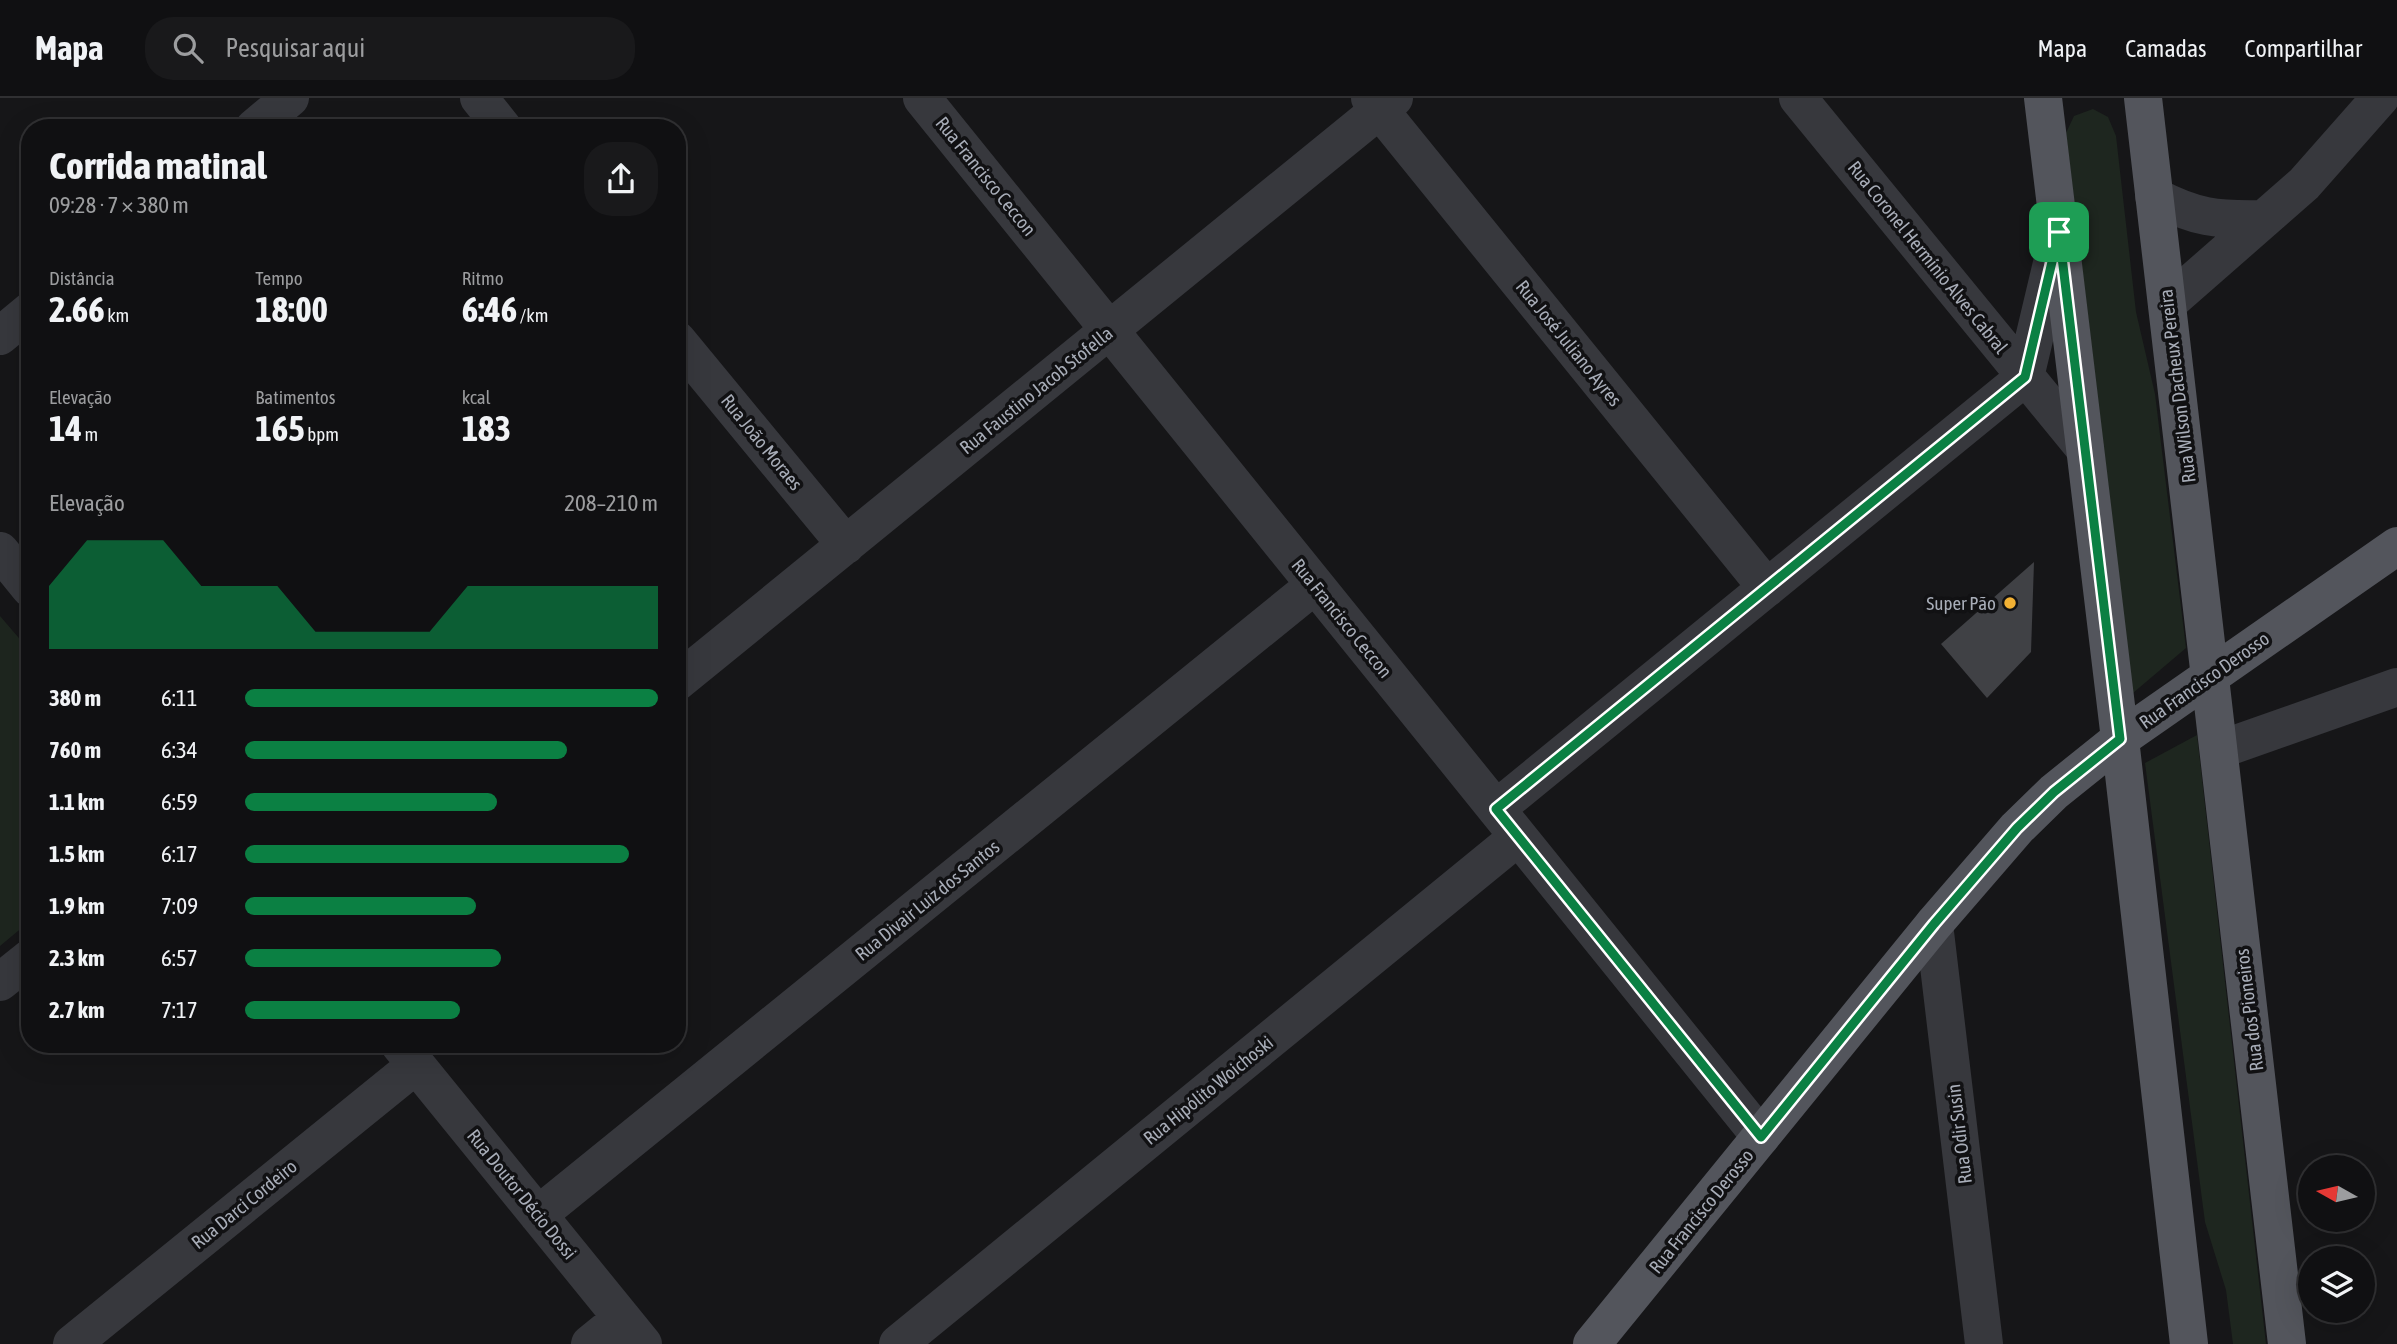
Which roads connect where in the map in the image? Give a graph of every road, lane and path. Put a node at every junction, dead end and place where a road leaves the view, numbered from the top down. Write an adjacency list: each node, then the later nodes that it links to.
1 (290, 98): 9 (street)
2 (479, 98): 10 (street)
3 (922, 98): 16 (street, Rua Francisco Ceccon)
4 (1798, 98): 19 (street, Rua Coronel Hermínio Alves Cabral)
5 (2380, 98): 12 (street)
6 (2140, 100): 11 (main road, Rua Wilson Dacheux Pereira)
7 (1381, 102): 16 (street, Rua Faustino Jacob Stofella); 26 (street, Rua José Juliano Ayres)
8 (2050, 103): 13 (main road)
9 (265, 119)
10 (496, 119)
11 (2154, 196): 12 (street); 14 (main road, Rua Wilson Dacheux Pereira)
12 (2263, 219): 14 (street)
13 (2059, 232): 19 (street); 20 (main road)
14 (2167, 304): 28 (main road, Rua Wilson Dacheux Pereira)
15 (21, 318): 17 (street)
16 (1109, 330): 21 (street, Rua Faustino Jacob Stofella); 25 (street, Rua Francisco Ceccon)
17 (0, 336)
18 (686, 351): 21 (street, Rua João Moraes)
19 (2025, 377): 20 (street, Rua Coronel Hermínio Alves Cabral); 26 (street, Rua Hipólito Woichoski)
20 (2085, 449): 30 (main road)
21 (846, 545): 27 (street, Rua Faustino Jacob Stofella)
22 (2397, 546): 28 (main road, Rua Francisco Derosso)
23 (0, 551): 24 (street)
24 (21, 577)
25 (1315, 585): 32 (street, Rua Francisco Ceccon); 38 (street, Rua Divair Luiz dos Santos)
26 (1767, 588): 32 (street, Rua Hipólito Woichoski)
27 (686, 675)
28 (2211, 675): 30 (main road, Rua Francisco Derosso); 31 (main road, Rua dos Pioneiros)
29 (2397, 687): 31 (street)
30 (2120, 739): 33 (main road, Rua Francisco Derosso); 45 (main road)
31 (2219, 750): 46 (main road, Rua dos Pioneiros)
32 (1507, 823): 37 (street, Rua Francisco Ceccon); 42 (street, Rua Hipólito Woichoski)
33 (1934, 924): 37 (main road, Rua Francisco Derosso); 44 (street, Rua Odir Susin)
34 (21, 965): 35 (street)
35 (0, 982)
36 (408, 1055): 38 (street, Rua Doutor Décio Dossi); 40 (street, Rua Darci Cordeiro)
37 (1761, 1137): 43 (main road, Rua Francisco Derosso)
38 (538, 1215): 39 (street, Rua Doutor Décio Dossi)
39 (633, 1331): 41 (street)
40 (72, 1344)
41 (590, 1344)
42 (898, 1344)
43 (1592, 1344)
44 (1984, 1344)
45 (2189, 1344)
46 (2287, 1344)

